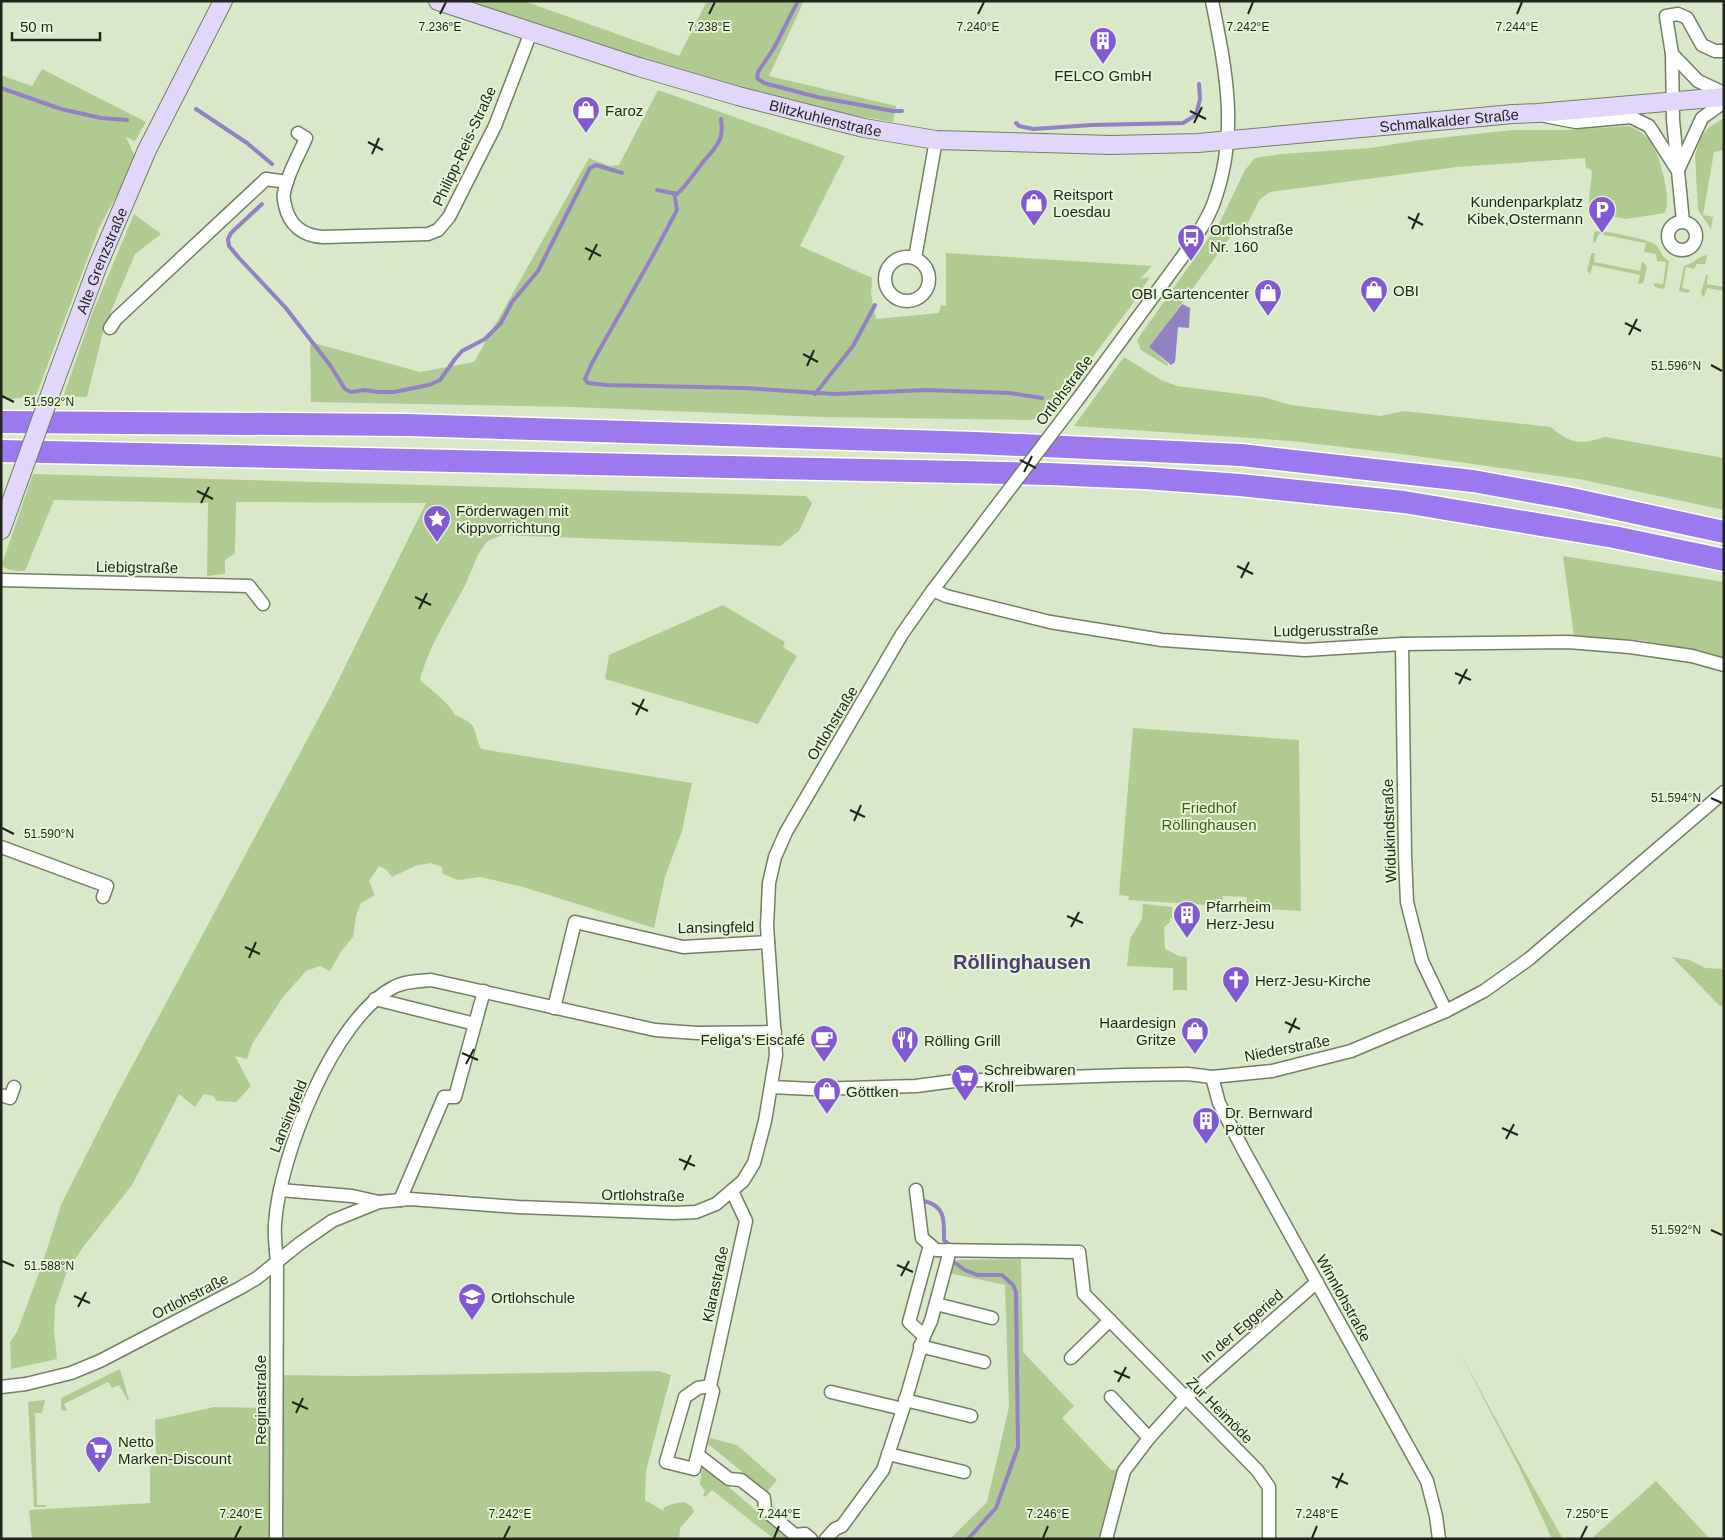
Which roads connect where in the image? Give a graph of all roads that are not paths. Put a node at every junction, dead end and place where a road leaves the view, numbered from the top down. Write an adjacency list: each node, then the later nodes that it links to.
1 (223, 1): 22 (main road, Alte Grenzstraße, bridge)
2 (438, 1): 4 (main road, Blitzkuhlenstraße)
3 (1212, 1): 14 (street, Ortlohstraße)
4 (531, 32): 13 (main road, Blitzkuhlenstraße); 16 (street, Philipp-Reis-Straße)
5 (1724, 51): 6 (street)
6 (1672, 54): 7 (street); 9 (street)
7 (1724, 93)
8 (1724, 98): 9 (main road, Schmalkalder Straße)
9 (1672, 102): 11 (main road, Schmalkalder Straße); 15 (street)
10 (1724, 102): 15 (street)
11 (1538, 113): 14 (main road, Schmalkalder Straße); 15 (street)
12 (298, 133): 16 (street, Philipp-Reis-Straße)
13 (936, 140): 14 (main road, Blitzkuhlenstraße); 18 (street)
14 (1228, 142): 26 (street, Ortlohstraße, bridge)
15 (1678, 170): 17 (street)
16 (287, 182): 19 (street)
17 (1683, 222)
18 (914, 258)
19 (110, 328)
20 (1, 422): 23 (highway)
21 (1, 451): 24 (highway)
22 (1, 530)
23 (1724, 532)
24 (1724, 560)
25 (1, 580): 27 (street, Liebigstraße)
26 (933, 590): 28 (street, Ludgerusstraße); 33 (street, Ortlohstraße)
27 (263, 604)
28 (1402, 644): 29 (street, Ludgerusstraße); 37 (street, Widukindstraße)
29 (1724, 665)
30 (1724, 792): 37 (street, Niederstraße)
31 (1, 847): 32 (street)
32 (103, 897)
33 (768, 942): 36 (street, Lansingfeld); 39 (street, Ortlohstraße)
34 (484, 991): 35 (street, Lansingfeld); 36 (street, Lansingfeld); 38 (street)
35 (376, 999): 38 (street); 44 (street, Lansingfeld)
36 (554, 1008): 39 (street, Lansingfeld)
37 (1446, 1011): 40 (street, Niederstraße)
38 (475, 1024): 47 (street)
39 (775, 1032): 42 (street, Ortlohstraße)
40 (1212, 1077): 42 (street, Niederstraße); 52 (street, Winnlohstraße)
41 (14, 1087): 43 (street)
42 (771, 1087): 46 (street, Ortlohstraße)
43 (1, 1095)
44 (280, 1190): 48 (street, Ortlohstraße); 51 (street, Lansingfeld)
45 (916, 1190): 49 (street)
46 (732, 1191): 47 (street, Ortlohstraße); 59 (street, Klarastraße)
47 (400, 1200): 48 (street, Ortlohstraße)
48 (379, 1202): 51 (street, Ortlohstraße)
49 (930, 1245): 50 (street, Zur Heimöde); 56 (street)
50 (949, 1250): 53 (street); 55 (street, Zur Heimöde)
51 (277, 1262): 60 (street, Ortlohstraße); 70 (street, Reginastraße)
52 (1316, 1282): 63 (street, In der Eggeried); 75 (street, Winnlohstraße)
53 (936, 1304): 54 (street); 56 (street)
54 (992, 1318)
55 (1110, 1320): 57 (street); 63 (street, Zur Heimöde)
56 (922, 1341): 58 (street); 64 (street)
57 (1071, 1358)
58 (984, 1362)
59 (710, 1386): 68 (street, Klarastraße); 68 (street)
60 (1, 1387)
61 (831, 1392): 64 (street)
62 (1111, 1397): 66 (street)
63 (1185, 1398): 66 (street, In der Eggeried); 74 (street, Zur Heimöde)
64 (904, 1405): 65 (street); 67 (street)
65 (971, 1416)
66 (1149, 1438): 73 (street, In der Eggeried)
67 (888, 1454): 69 (street); 72 (street)
68 (698, 1455): 71 (street)
69 (964, 1472)
70 (276, 1539)
71 (811, 1539)
72 (826, 1539)
73 (1106, 1539)
74 (1269, 1539)
75 (1439, 1539)

